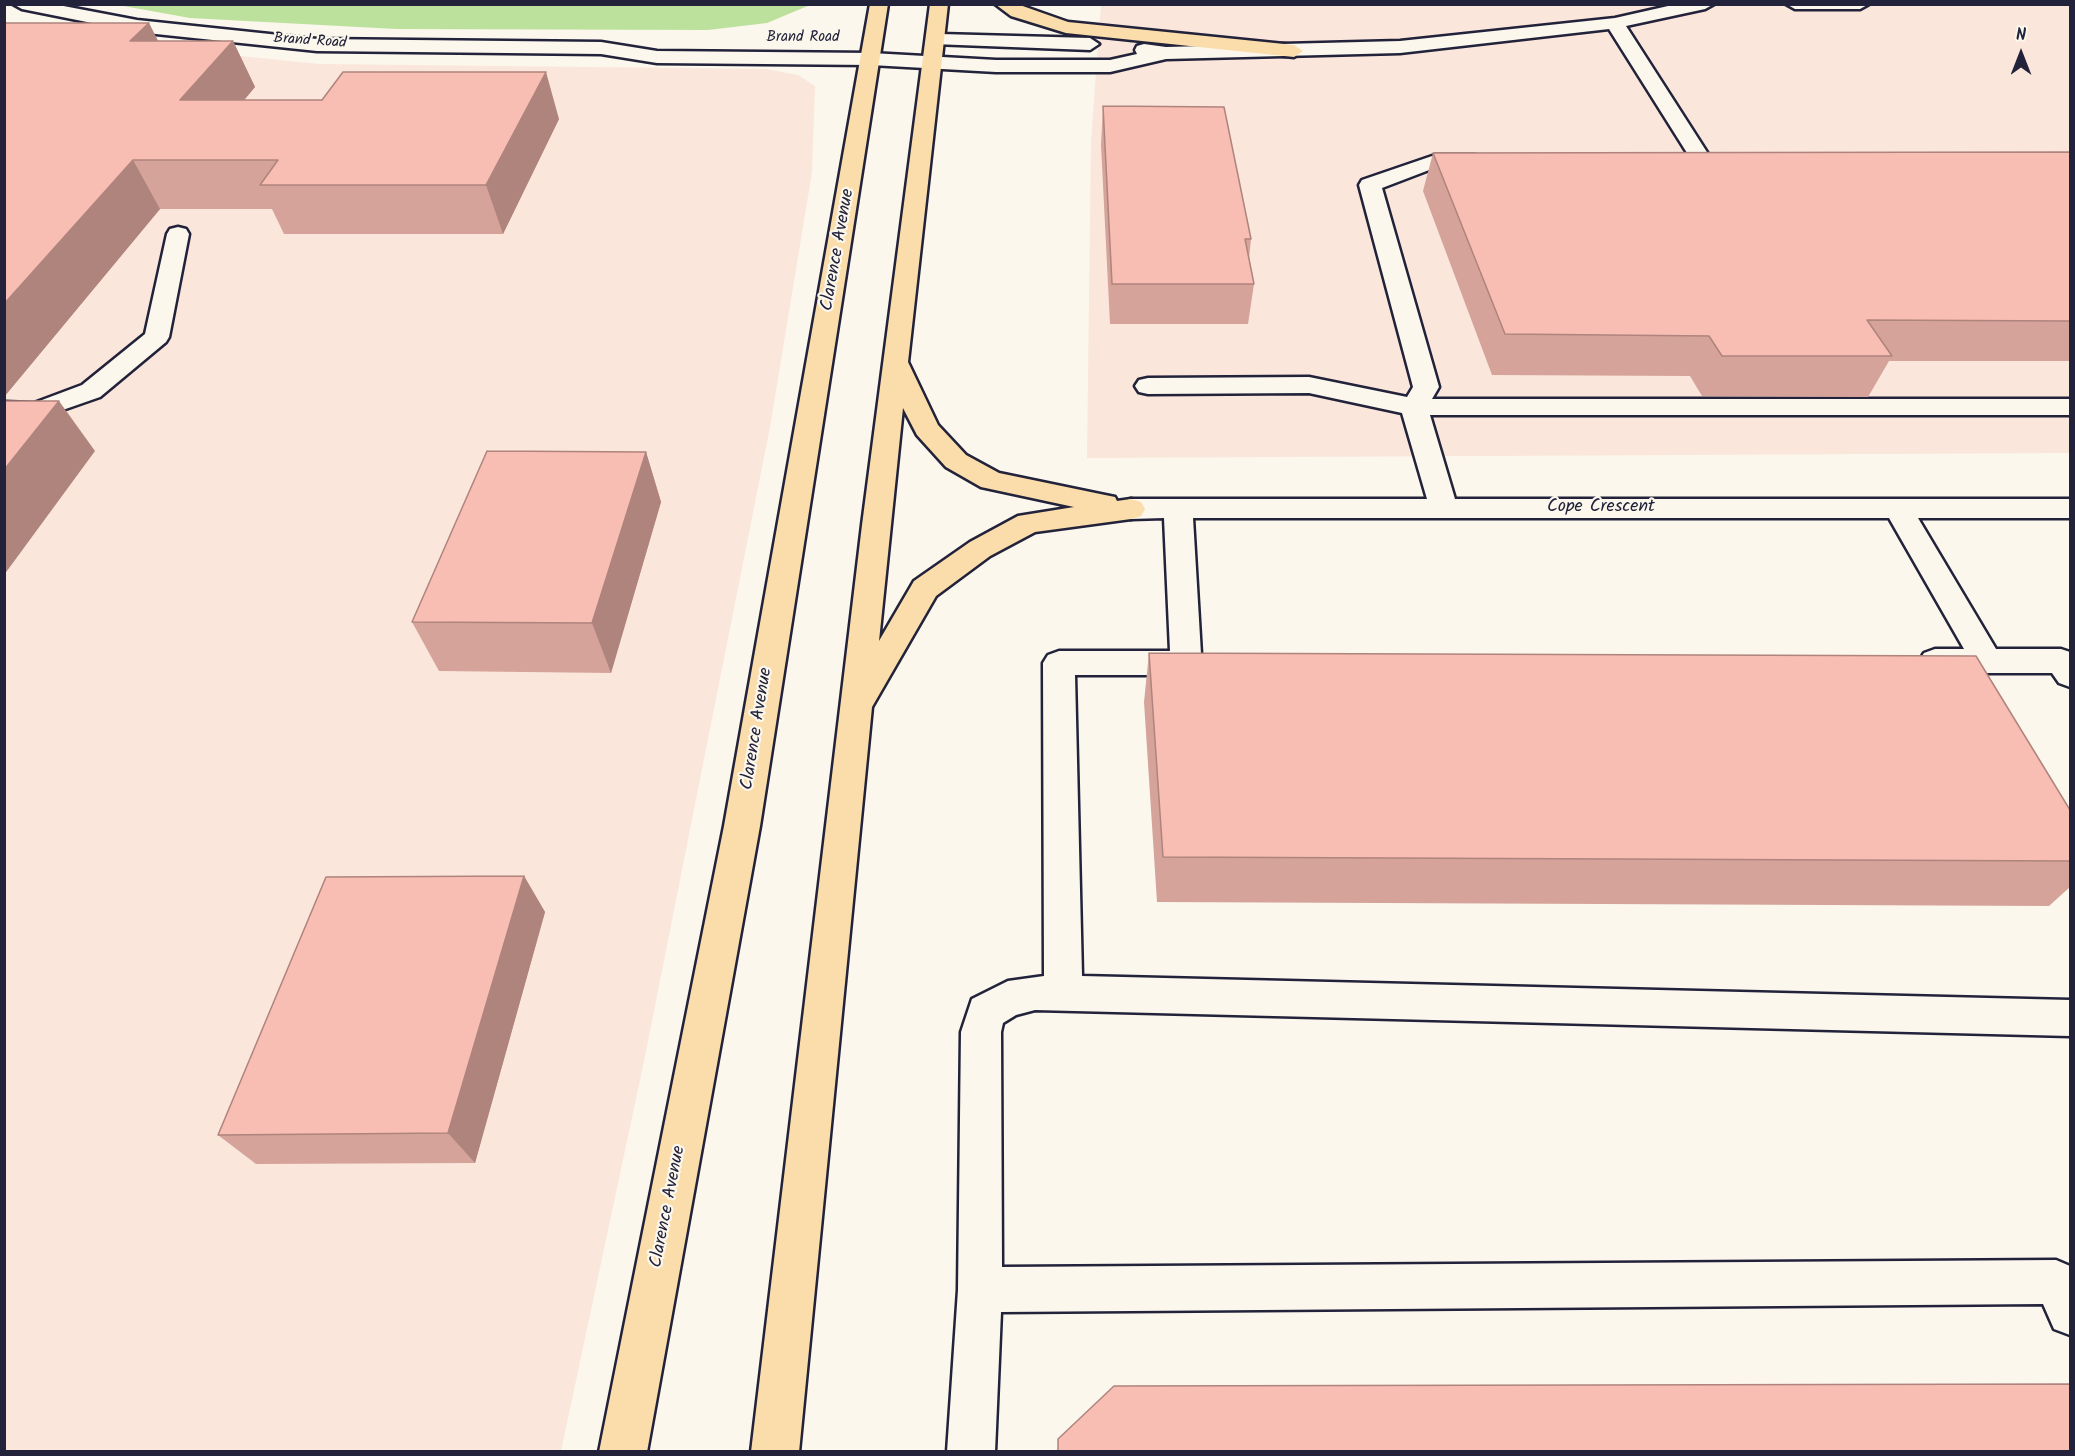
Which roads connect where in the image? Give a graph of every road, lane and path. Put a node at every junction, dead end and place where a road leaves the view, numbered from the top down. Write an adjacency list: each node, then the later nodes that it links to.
1 (22, 4): 12 (street, Brand Road)
2 (879, 4): 10 (main road, Clarence Avenue)
3 (939, 4): 11 (main road)
4 (1004, 4): 13 (main road)
5 (1795, 4): 6 (street)
6 (1860, 4)
7 (1695, 6): 8 (street, Brand Road)
8 (1616, 23): 13 (street, Brand Road); 14 (street)
9 (662, 38): 12 (street, Brand Road)
10 (873, 43): 11 (street, Brand Road); 12 (street, Brand Road); 37 (main road, Clarence Avenue)
11 (927, 47): 13 (street, Brand Road); 17 (main road)
12 (601, 48)
13 (1294, 51)
14 (1701, 160)
15 (1499, 161): 19 (street)
16 (178, 234): 21 (street)
17 (896, 362): 24 (main road); 32 (main road)
18 (1148, 386): 19 (street)
19 (1414, 407): 20 (street); 26 (street)
20 (2070, 407)
21 (4, 410)
22 (1897, 507): 23 (street, Cope Crescent); 26 (street, Cope Crescent); 28 (street)
23 (2070, 508)
24 (1131, 509): 25 (street, Cope Crescent); 32 (main road)
25 (1178, 509): 26 (street, Cope Crescent); 29 (street)
26 (1444, 509)
27 (1903, 661): 28 (street)
28 (1987, 661): 31 (street)
29 (1186, 663): 30 (street); 33 (street)
30 (1222, 663)
31 (2070, 675)
32 (855, 710): 38 (main road)
33 (1064, 993): 34 (street); 35 (street)
34 (2070, 1018)
35 (980, 1290): 36 (street); 39 (street)
36 (2066, 1290)
37 (623, 1452)
38 (775, 1452)
39 (971, 1452)

